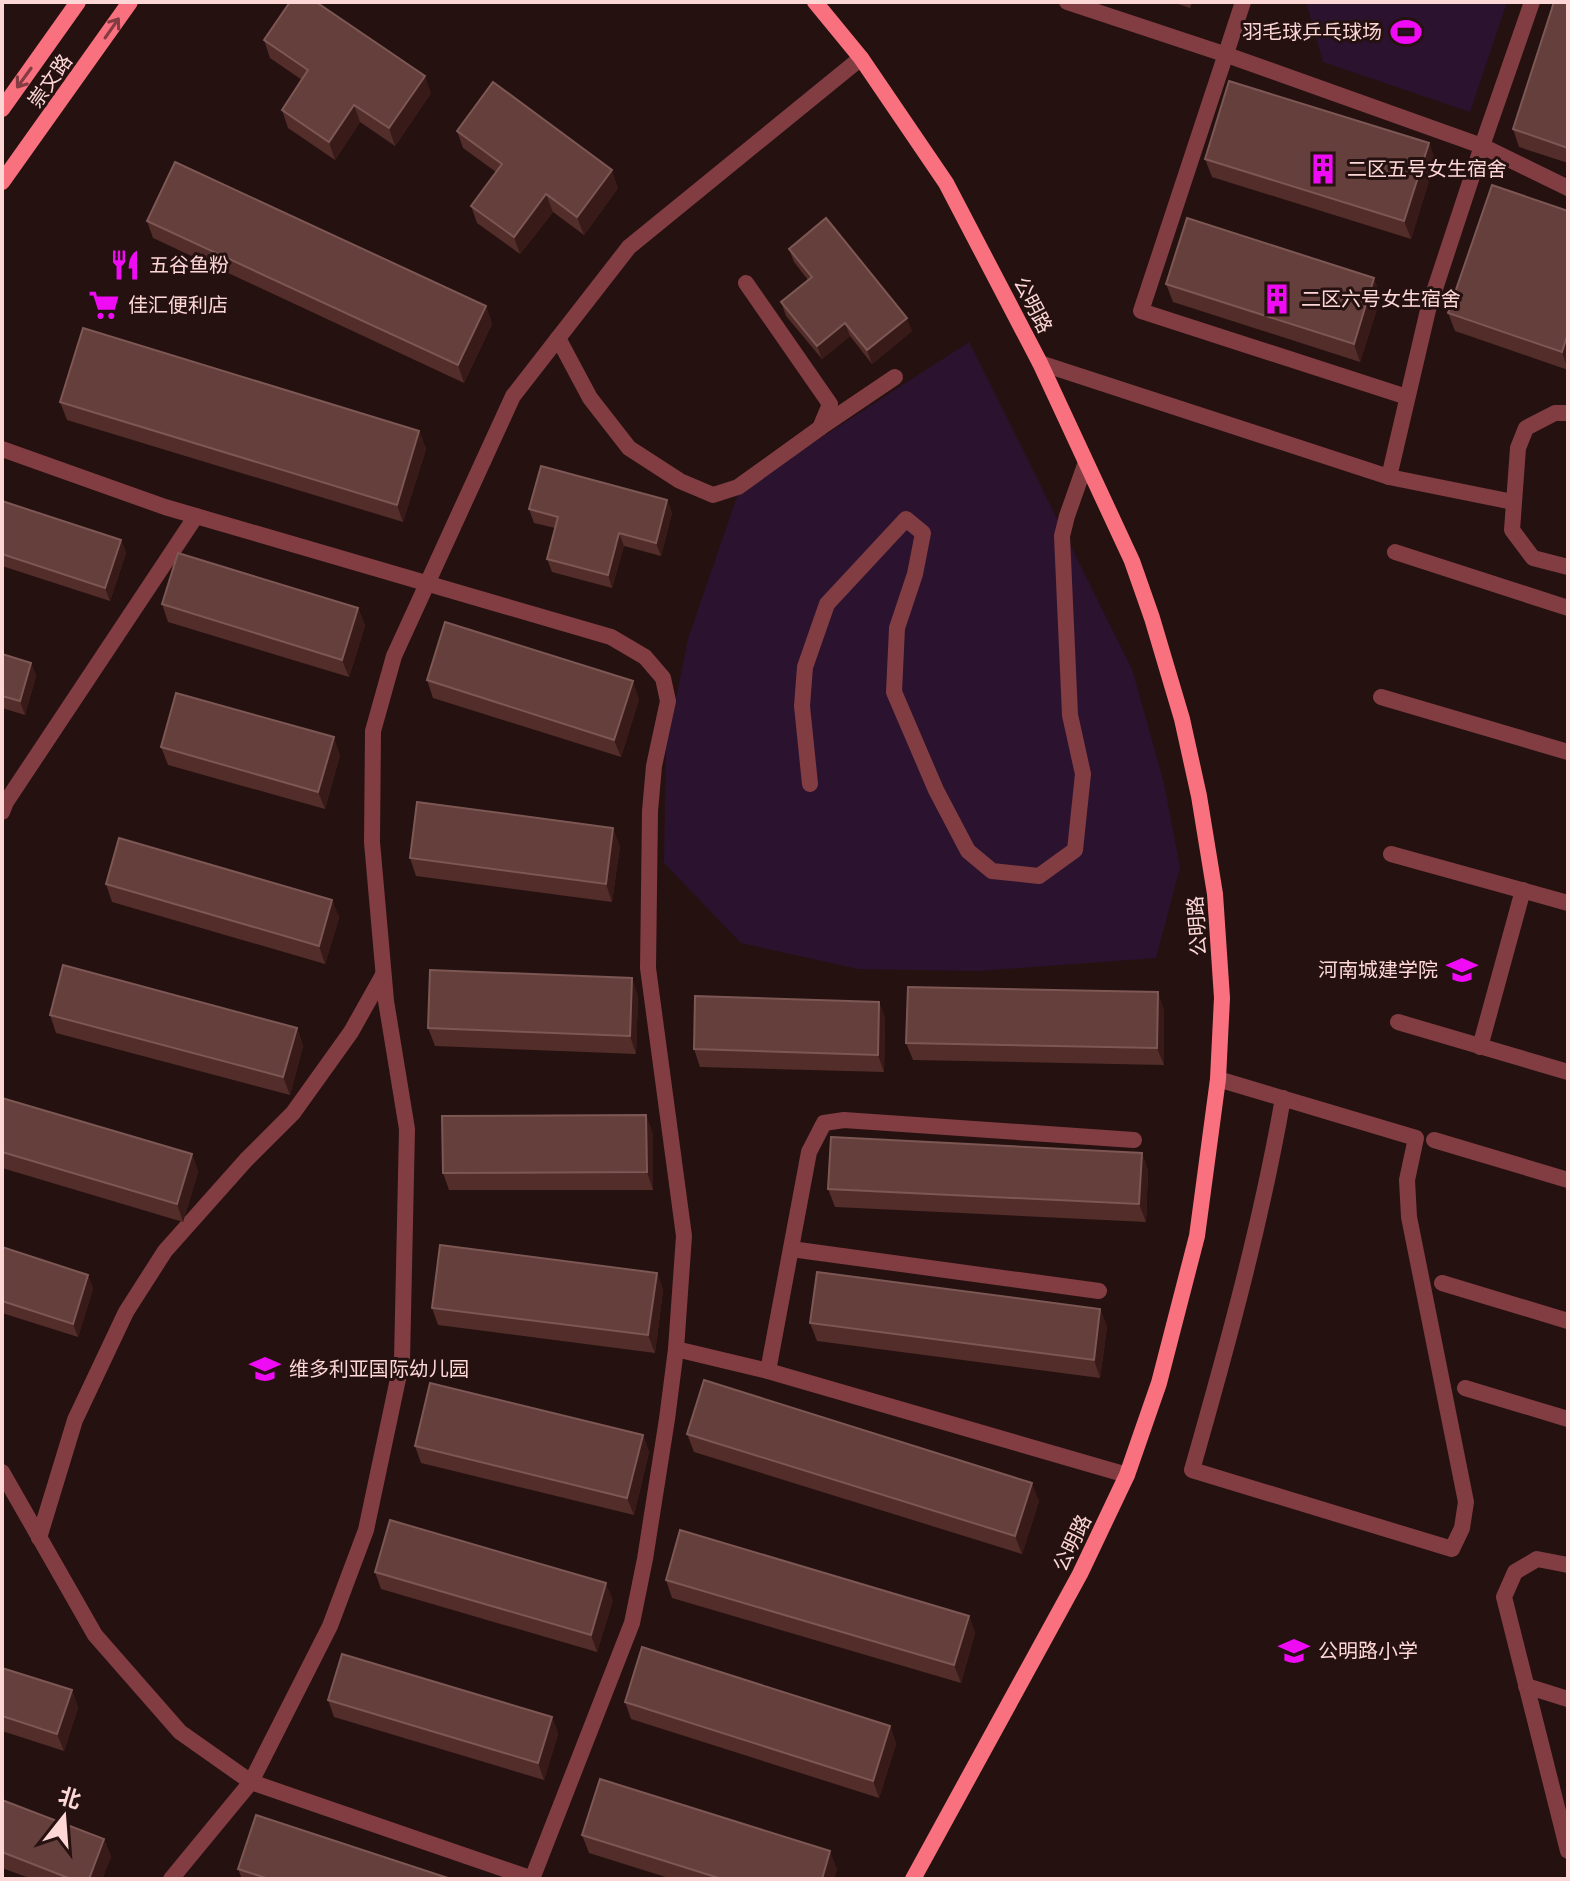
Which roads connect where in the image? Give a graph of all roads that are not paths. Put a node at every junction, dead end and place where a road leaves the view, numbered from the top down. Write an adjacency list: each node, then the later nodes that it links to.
1 (78, 2): 9 (street, 崇文路, one-way to 9)
2 (130, 2): 11 (street, 崇文路, one-way to 2)
3 (815, 2): 8 (street, 公明路)
4 (1067, 2): 7 (street)
5 (1243, 2): 7 (street)
6 (1532, 2): 10 (street)
7 (1227, 55): 10 (street); 17 (street)
8 (861, 58): 14 (street); 15 (street, 公明路)
9 (2, 109)
10 (1482, 146): 12 (street); 17 (street)
11 (2, 182)
12 (1568, 188)
13 (746, 283): 19 (street)
14 (558, 338): 19 (street); 27 (street)
15 (1040, 363): 21 (street, 公明路); 22 (street)
16 (895, 377): 19 (street)
17 (1407, 397): 22 (street)
18 (1568, 413): 23 (street)
19 (820, 428)
20 (2, 449): 24 (street)
21 (1085, 465): 31 (street); 40 (street, 公明路)
22 (1389, 477): 23 (street)
23 (1513, 502): 26 (street)
24 (196, 516): 27 (street); 32 (street)
25 (1395, 552): 28 (street)
26 (1568, 567)
27 (427, 584): 36 (street); 49 (street)
28 (1568, 608)
29 (1381, 697): 30 (street)
30 (1568, 752)
31 (810, 784)
32 (2, 812)
33 (1391, 854): 34 (street)
34 (1523, 890): 35 (street); 38 (street)
35 (1568, 903)
36 (383, 975): 55 (street); 59 (street)
37 (1398, 1022): 38 (street)
38 (1480, 1047): 39 (street)
39 (1568, 1072)
40 (1218, 1079): 41 (street); 54 (street, 公明路)
41 (1283, 1098): 41 (street)
42 (1134, 1140): 45 (street)
43 (1434, 1140): 44 (street)
44 (1568, 1180)
45 (791, 1249): 47 (street); 50 (street)
46 (1442, 1283): 48 (street)
47 (1099, 1291)
48 (1568, 1321)
49 (676, 1349): 50 (street); 64 (street)
50 (768, 1371): 54 (street)
51 (1465, 1388): 52 (street)
52 (1568, 1419)
53 (2, 1472): 55 (street)
54 (1127, 1475): 65 (street, 公明路)
55 (39, 1538): 59 (street)
56 (1568, 1565): 57 (street)
57 (1526, 1686): 58 (street); 60 (street)
58 (1568, 1699)
59 (251, 1782): 62 (street); 63 (street)
60 (1561, 1802): 61 (street)
61 (1568, 1851)
62 (507, 1875): 64 (street)
63 (171, 1879)
64 (532, 1879)
65 (913, 1879)

